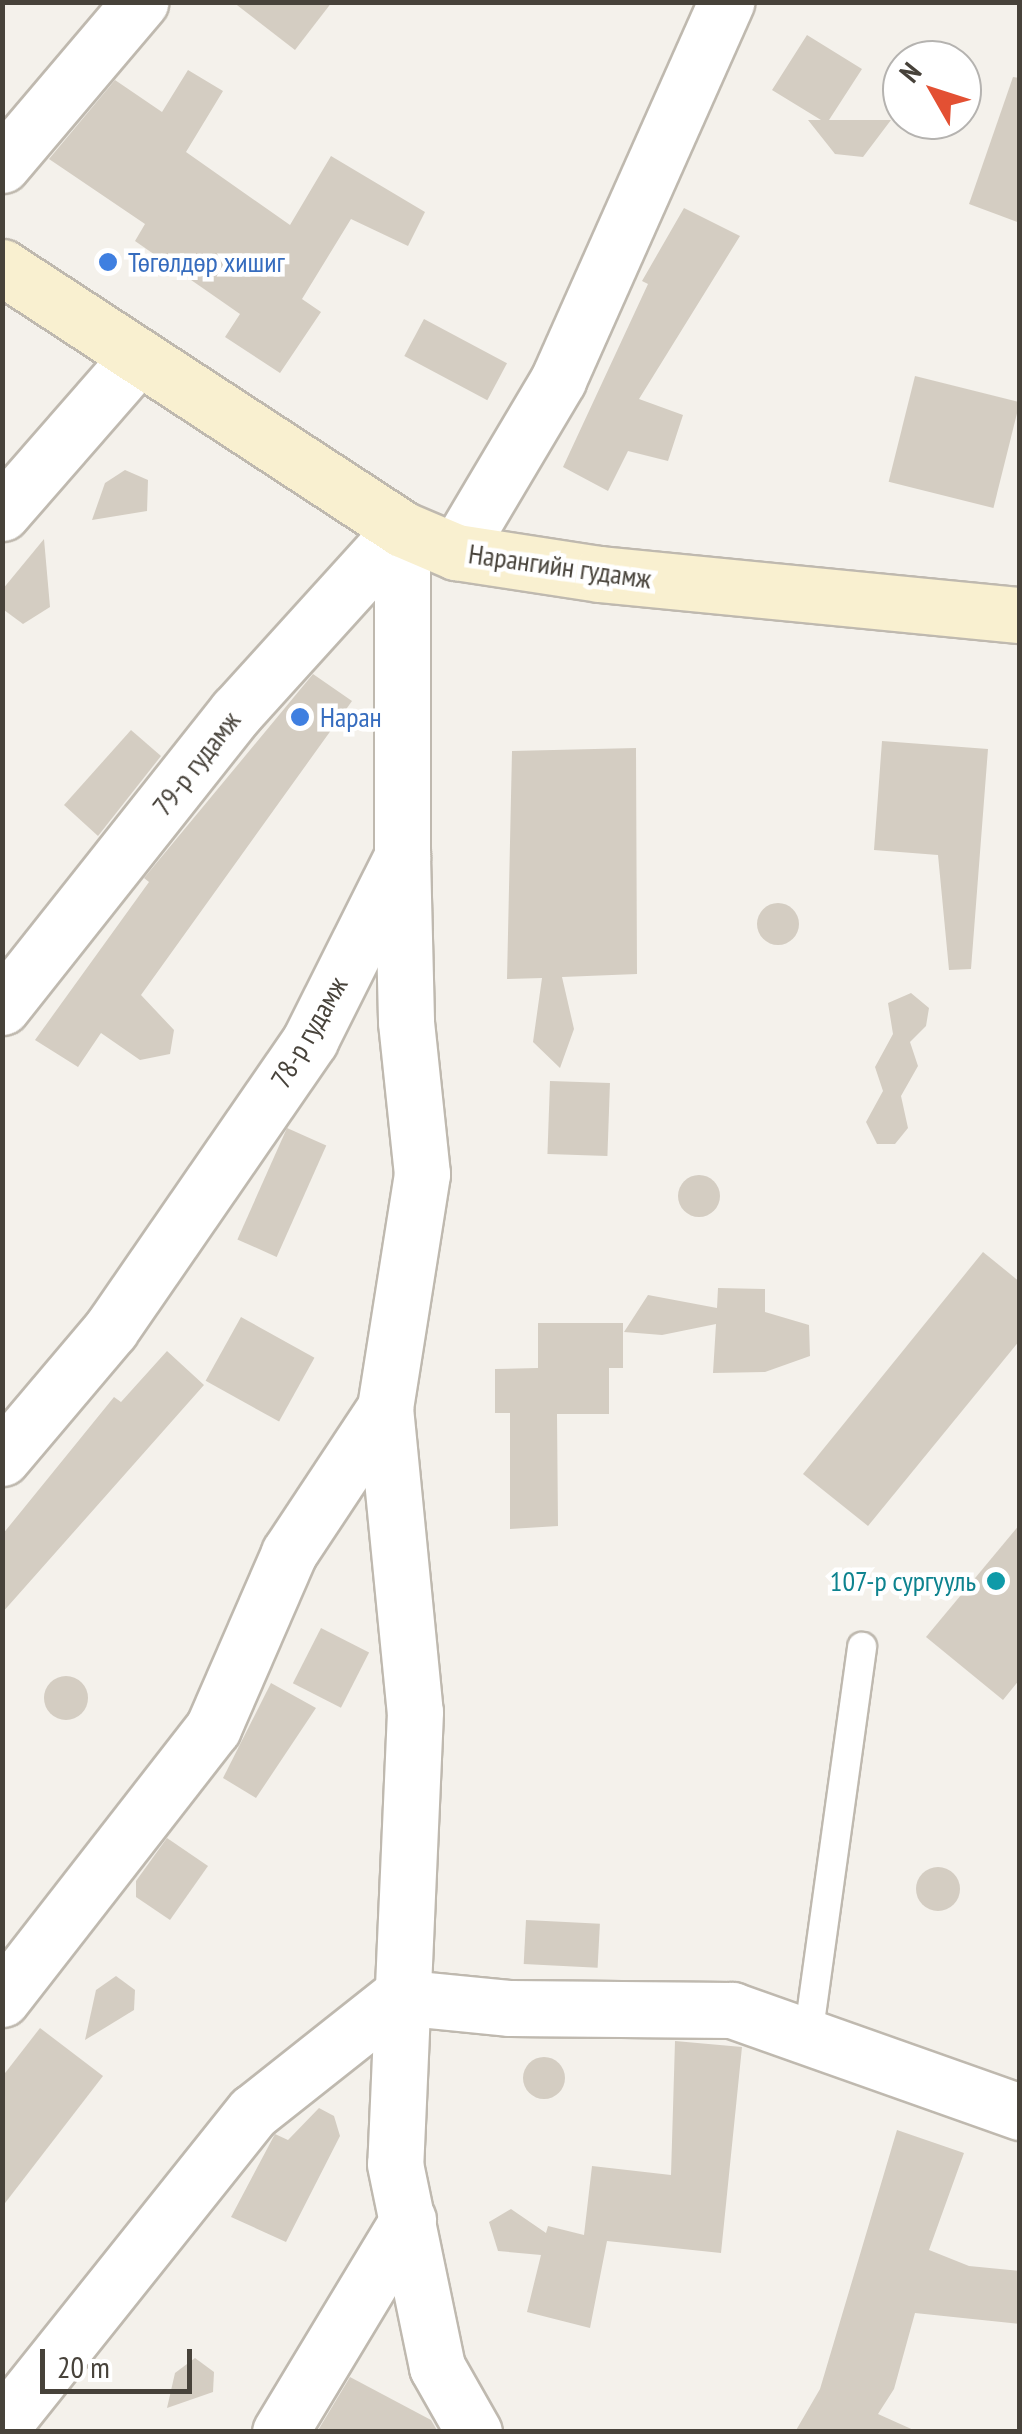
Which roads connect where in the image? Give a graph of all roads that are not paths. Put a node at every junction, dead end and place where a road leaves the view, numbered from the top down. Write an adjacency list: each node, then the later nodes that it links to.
1 (140, 2): 3 (street)
2 (726, 2): 8 (street)
3 (2, 164)
4 (2, 267): 5 (main road, Нарангийн гудамж)
5 (138, 357): 6 (street); 7 (main road, Нарангийн гудамж)
6 (2, 513)
7 (402, 529): 8 (main road, Нарангийн гудамж); 10 (street, 78-р гудамж); 11 (street, 79-р гудамж)
8 (456, 552): 9 (main road, Нарангийн гудамж)
9 (1020, 614)
10 (402, 856): 12 (street); 13 (street, 78-р гудамж)
11 (2, 1007)
12 (385, 1408): 15 (street); 16 (street)
13 (2, 1458)
14 (862, 1648): 17 (lane)
15 (398, 1997): 17 (street); 19 (street); 20 (street)
16 (2, 1998)
17 (808, 2037): 18 (street)
18 (1020, 2112)
19 (408, 2220): 21 (street); 22 (street)
20 (2, 2426)
21 (280, 2432)
22 (474, 2432)

